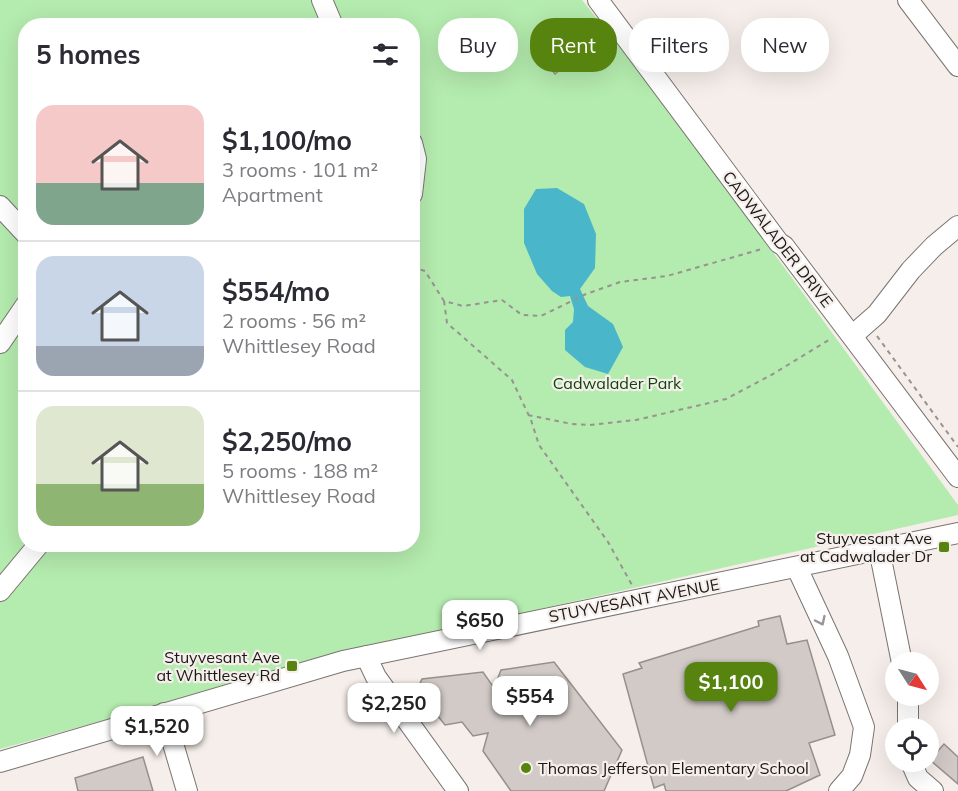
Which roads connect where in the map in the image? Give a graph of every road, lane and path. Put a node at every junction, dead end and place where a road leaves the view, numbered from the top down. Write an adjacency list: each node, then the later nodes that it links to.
1 (322, 0): 4 (street)
2 (598, 0): 9 (street, CADWALADER DRIVE)
3 (908, 0): 5 (street)
4 (330, 18)
5 (958, 66)
6 (0, 206): 7 (street)
7 (18, 225)
8 (958, 226): 13 (street)
9 (779, 243): 11 (path); 14 (street, CADWALADER DRIVE)
10 (420, 269): 11 (path)
11 (444, 301): 16 (path)
12 (18, 317): 15 (street)
13 (868, 322): 14 (street); 17 (path)
14 (850, 332): 16 (path); 18 (street, CADWALADER DRIVE)
15 (0, 343)
16 (528, 415): 23 (path)
17 (958, 447)
18 (958, 477)
19 (958, 533): 20 (street, STUYVESANT AVENUE)
20 (879, 549): 22 (street, STUYVESANT AVENUE); 25 (street)
21 (32, 552): 24 (street)
22 (797, 568): 26 (street, STUYVESANT AVENUE); 33 (street, one-way to 33)
23 (634, 588)
24 (0, 591)
25 (900, 652)
26 (366, 656): 27 (street, STUYVESANT AVENUE); 32 (street)
27 (164, 713): 28 (street, STUYVESANT AVENUE); 31 (street)
28 (0, 762)
29 (917, 772): 30 (street)
30 (926, 789)
31 (187, 791)
32 (458, 791)
33 (839, 791)

